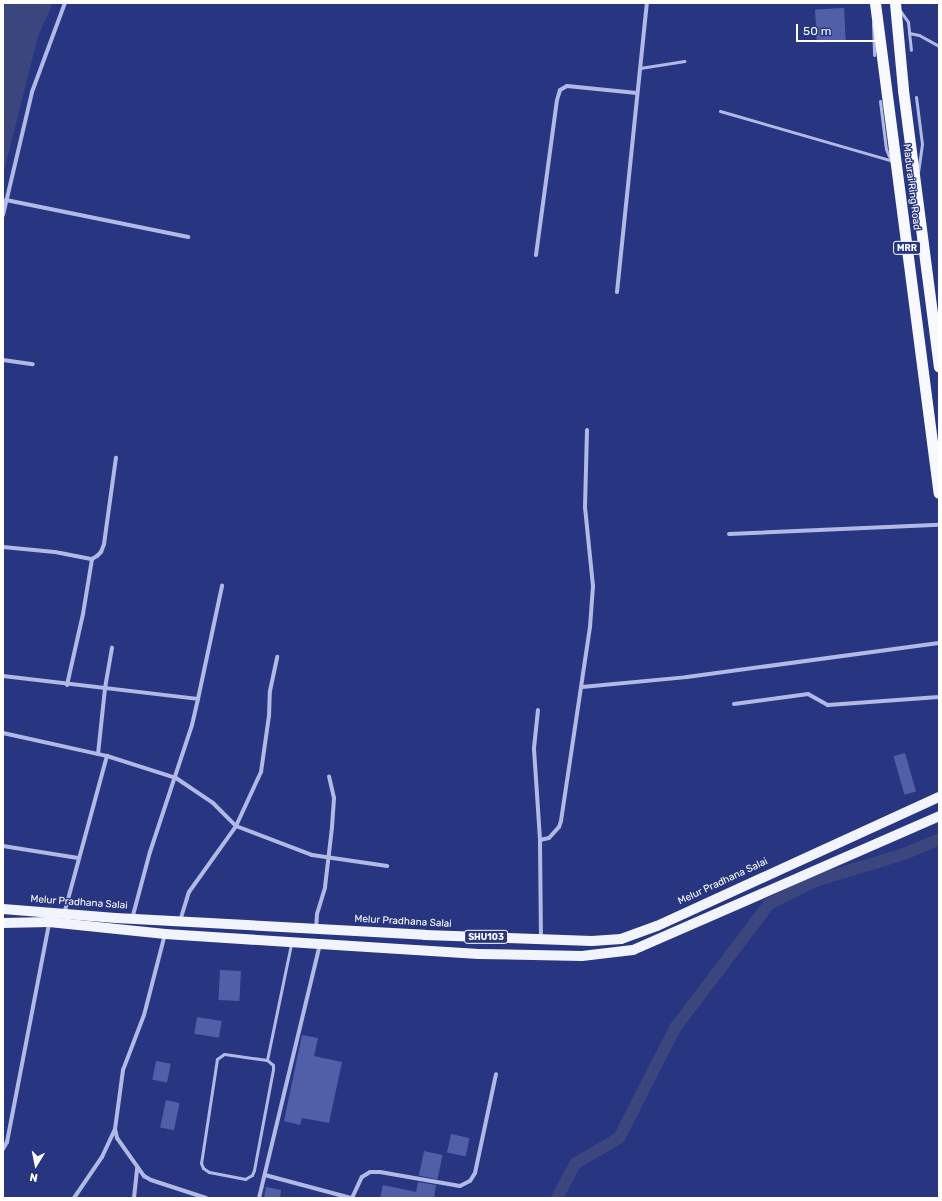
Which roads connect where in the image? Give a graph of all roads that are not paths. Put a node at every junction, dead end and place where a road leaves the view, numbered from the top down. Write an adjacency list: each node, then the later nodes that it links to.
1 (65, 3): 18 (street)
2 (647, 3): 10 (street)
3 (895, 4): 5 (lane); 17 (highway, Madurai Ring Road / MRR)
4 (875, 6): 8 (lane); 16 (highway, Madurai Ring Road / MRR)
5 (910, 33): 6 (lane); 7 (lane)
6 (939, 46)
7 (911, 50)
8 (874, 55)
9 (684, 61): 10 (lane)
10 (640, 68): 11 (street)
11 (638, 93): 21 (street); 22 (street)
12 (916, 97): 17 (lane)
13 (880, 100): 15 (lane)
14 (720, 111): 15 (lane)
15 (890, 160): 16 (lane)
16 (898, 180): 28 (highway, Madurai Ring Road / MRR)
17 (916, 180): 25 (highway, Madurai Ring Road / MRR)
18 (6, 200): 19 (street); 20 (street)
19 (3, 215)
20 (188, 237)
21 (536, 255)
22 (617, 292)
23 (3, 360): 24 (street)
24 (34, 364)
25 (939, 367)
26 (587, 430): 39 (street)
27 (116, 458): 32 (street)
28 (939, 493)
29 (939, 525): 30 (street)
30 (729, 534)
31 (3, 547): 32 (street)
32 (92, 559): 38 (street)
33 (222, 586): 42 (street)
34 (939, 643): 39 (street)
35 (112, 648): 40 (street)
36 (277, 657): 52 (street)
37 (3, 676): 38 (street)
38 (68, 685): 40 (street)
39 (582, 687): 53 (street)
40 (105, 688): 42 (street); 46 (street)
41 (939, 697): 43 (street)
42 (198, 699): 49 (street)
43 (734, 704)
44 (538, 710): 53 (street)
45 (3, 733): 46 (street)
46 (98, 754): 47 (street)
47 (106, 756): 49 (street); 56 (street)
48 (329, 777): 55 (street)
49 (176, 778): 52 (street); 60 (street)
50 (939, 797): 66 (main road, Melur Pradhana Salai / SHU103)
51 (939, 816): 68 (main road, SHU103)
52 (236, 826): 55 (street); 62 (street)
53 (540, 840): 66 (street)
54 (3, 846): 56 (street)
55 (328, 857): 57 (street); 64 (street)
56 (78, 858): 59 (street)
57 (387, 866)
58 (3, 910): 59 (main road, Melur Pradhana Salai / SHU103)
59 (63, 914): 60 (main road, Melur Pradhana Salai / SHU103)
60 (132, 919): 62 (main road, Melur Pradhana Salai / SHU103)
61 (49, 922): 63 (main road, SHU103); 65 (main road, SHU103); 72 (street)
62 (180, 922): 64 (main road, Melur Pradhana Salai / SHU103)
63 (3, 923)
64 (316, 929): 66 (main road, Melur Pradhana Salai / SHU103)
65 (165, 934): 67 (main road, SHU103); 71 (street)
66 (541, 940)
67 (292, 942): 68 (main road, SHU103); 69 (lane)
68 (320, 944): 74 (street)
69 (267, 1060): 69 (lane)
70 (496, 1074): 79 (street)
71 (115, 1129): 73 (street); 75 (street)
72 (3, 1149)
73 (137, 1167): 76 (street); 77 (street)
74 (265, 1175): 78 (street); 79 (street)
75 (74, 1198)
76 (134, 1198)
77 (206, 1198)
78 (259, 1198)
79 (351, 1198)

